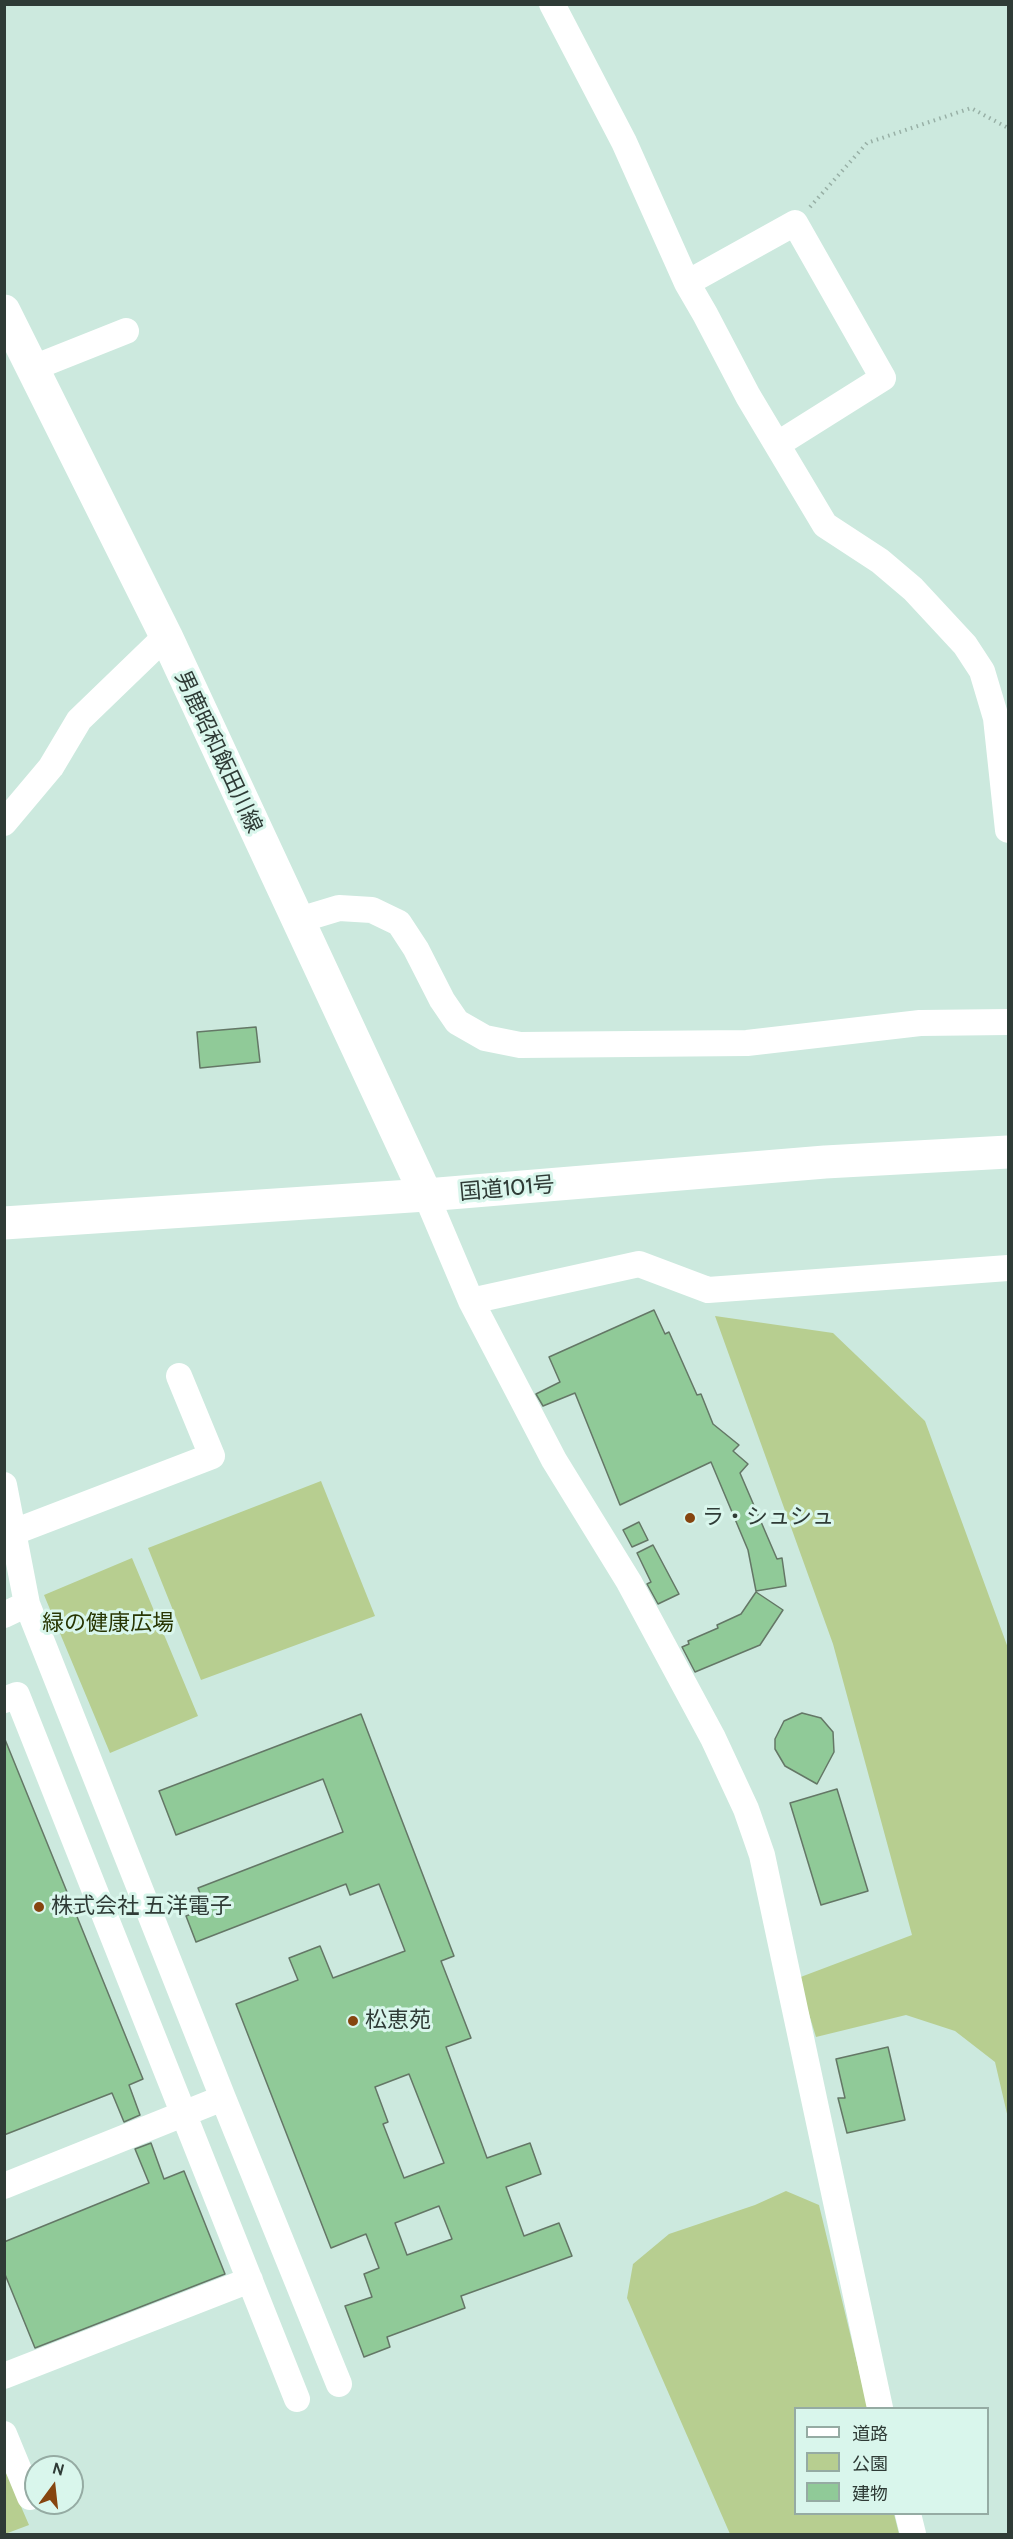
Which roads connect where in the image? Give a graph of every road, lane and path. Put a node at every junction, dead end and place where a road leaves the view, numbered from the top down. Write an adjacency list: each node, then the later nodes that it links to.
1 (552, 4): 4 (street)
2 (1008, 128): 3 (path)
3 (795, 223): 4 (street); 8 (street)
4 (687, 284): 8 (street)
5 (4, 311): 7 (main road, 男鹿昭和飯田川線)
6 (126, 331): 7 (street)
7 (33, 368): 9 (main road, 男鹿昭和飯田川線)
8 (778, 444): 11 (street)
9 (165, 636): 10 (street); 12 (main road, 男鹿昭和飯田川線)
10 (4, 823)
11 (1008, 830)
12 (296, 921): 13 (street); 15 (main road, 男鹿昭和飯田川線)
13 (1008, 1022)
14 (1008, 1152): 15 (main road, 国道101号)
15 (426, 1196): 16 (main road, 国道101号); 18 (street)
16 (4, 1223)
17 (1008, 1268): 18 (street)
18 (471, 1301): 32 (street)
19 (179, 1376): 21 (street)
20 (4, 1485): 21 (street)
21 (14, 1532): 22 (street)
22 (27, 1604): 23 (street); 25 (street)
23 (4, 1616)
24 (4, 1700): 26 (street)
25 (223, 2098): 26 (street); 30 (street)
26 (184, 2114): 27 (street); 28 (street)
27 (4, 2186)
28 (250, 2280): 29 (street); 31 (street)
29 (4, 2376)
30 (339, 2384)
31 (297, 2399)
32 (880, 2407)
33 (4, 2434): 34 (street)
34 (24, 2482)
35 (908, 2515): 36 (street)
36 (913, 2535)

